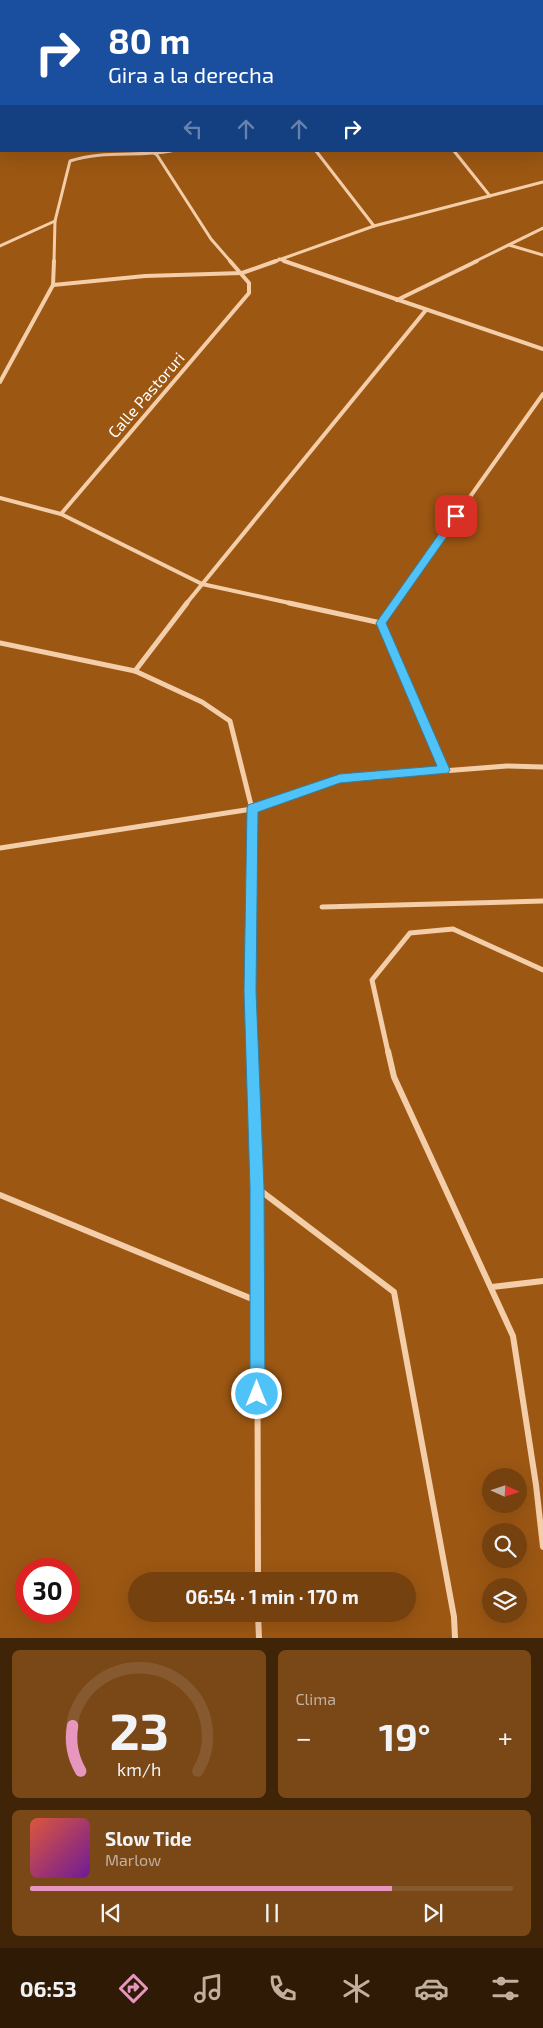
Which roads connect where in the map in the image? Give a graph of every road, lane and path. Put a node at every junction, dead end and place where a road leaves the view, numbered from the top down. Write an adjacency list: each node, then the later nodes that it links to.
1 (153, 152): 5 (street)
2 (166, 152): 5 (street)
3 (317, 152): 9 (street)
4 (455, 152): 7 (street)
5 (157, 154): 8 (street); 15 (street)
6 (543, 182): 7 (street)
7 (490, 196): 9 (street)
8 (55, 221): 11 (street); 16 (street)
9 (374, 226): 14 (street)
10 (543, 228): 12 (street)
11 (0, 246)
12 (509, 246): 13 (street); 17 (street)
13 (543, 255)
14 (279, 259): 15 (street); 17 (street)
15 (242, 273): 16 (street); 23 (street, Calle Pastoruri)
16 (53, 285): 20 (street)
17 (397, 300): 18 (street)
18 (426, 310): 19 (street); 24 (street)
19 (543, 349)
20 (0, 382)
21 (543, 394): 25 (street)
22 (0, 498): 23 (street)
23 (61, 514): 24 (street)
24 (202, 584): 25 (street); 27 (street)
25 (381, 623): 29 (street)
26 (0, 643): 27 (street)
27 (135, 671): 30 (street)
28 (543, 767): 29 (street)
29 (444, 770): 30 (street)
30 (252, 809): 31 (street); 35 (street)
31 (0, 848)
32 (543, 901): 33 (street)
33 (322, 907)
34 (543, 970): 38 (street)
35 (257, 1188): 39 (street); 44 (street)
36 (0, 1195): 39 (street)
37 (543, 1281): 38 (street)
38 (492, 1287): 40 (street)
39 (257, 1301): 41 (street)
40 (543, 1546)
41 (258, 1572)
42 (258, 1622): 43 (street)
43 (259, 1638)
44 (455, 1638)

